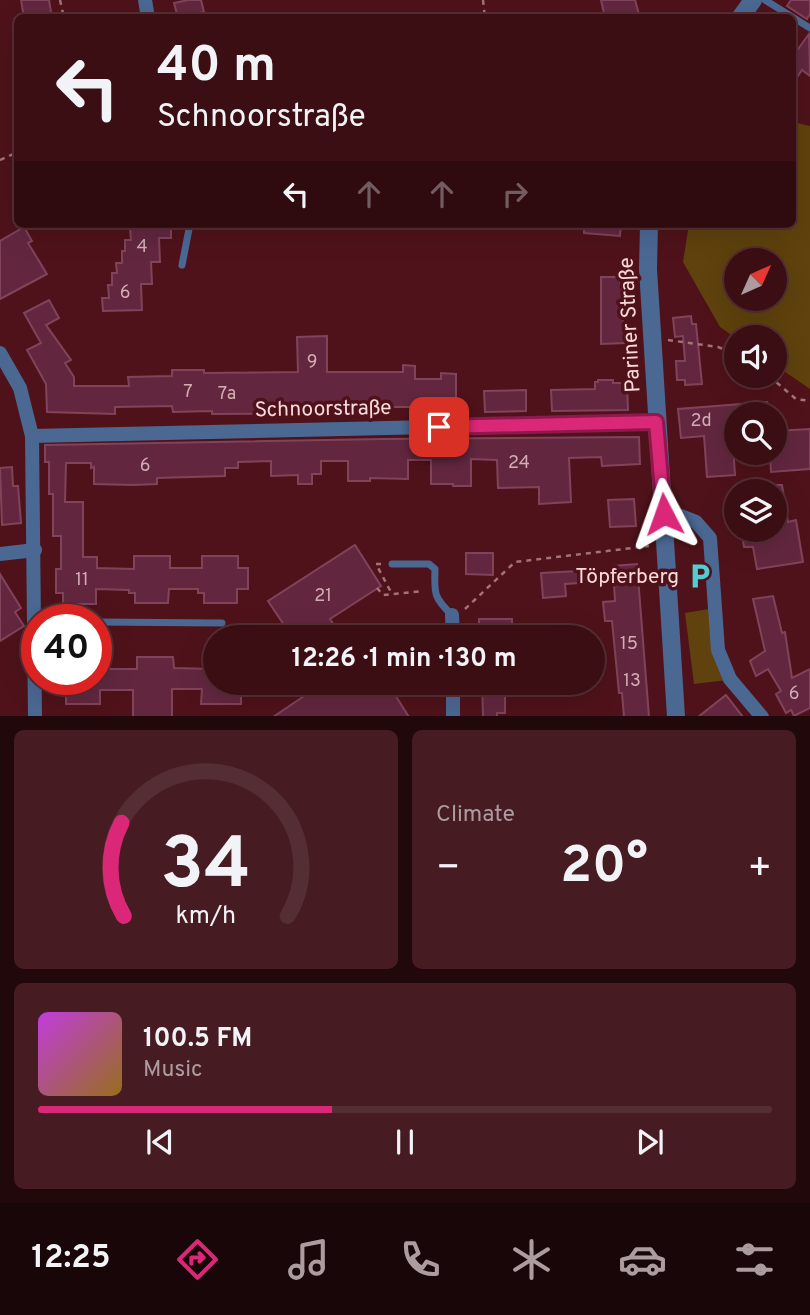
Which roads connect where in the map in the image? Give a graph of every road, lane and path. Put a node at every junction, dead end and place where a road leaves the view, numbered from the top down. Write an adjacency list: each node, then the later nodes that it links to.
1 (765, 0): 2 (lane)
2 (788, 14)
3 (189, 228): 5 (lane)
4 (649, 228): 6 (street, Pariner Straße)
5 (182, 265)
6 (652, 338): 7 (path); 11 (street, Pariner Straße)
7 (724, 350)
8 (0, 353): 12 (street)
9 (783, 388): 10 (path)
10 (810, 401)
11 (656, 422): 12 (street, Schnoorstraße); 14 (street, Pariner Straße)
12 (32, 436): 15 (street)
13 (681, 516): 31 (street)
14 (666, 544): 22 (path); 30 (street, Pariner Straße)
15 (35, 550): 16 (street); 21 (street)
16 (0, 554)
17 (392, 564): 19 (lane); 20 (path)
18 (377, 588): 20 (path)
19 (435, 589): 20 (path); 22 (lane)
20 (392, 594)
21 (36, 604)
22 (453, 615): 25 (street)
23 (112, 622): 24 (lane)
24 (222, 623)
25 (453, 625)
26 (35, 695): 28 (street)
27 (453, 695): 29 (street)
28 (35, 716)
29 (453, 716)
30 (676, 716)
31 (762, 716)

